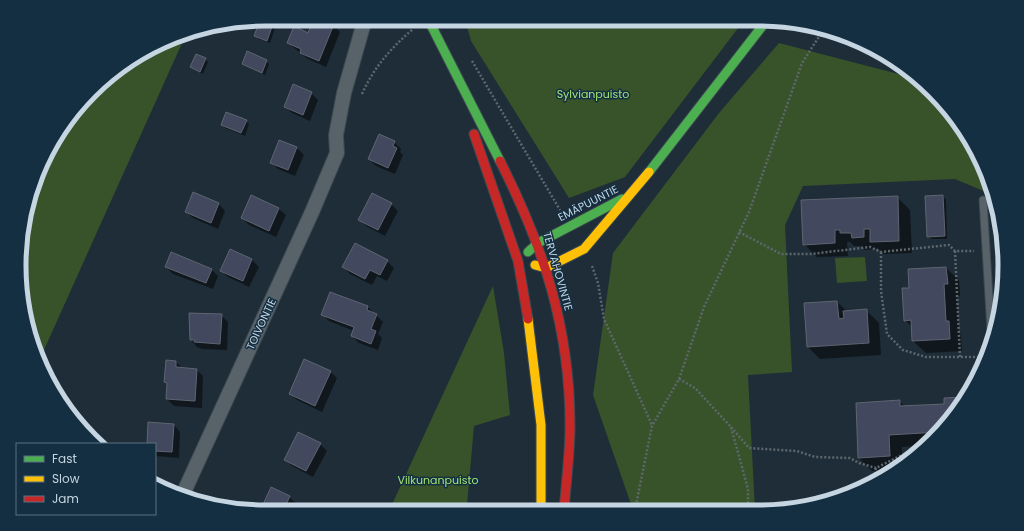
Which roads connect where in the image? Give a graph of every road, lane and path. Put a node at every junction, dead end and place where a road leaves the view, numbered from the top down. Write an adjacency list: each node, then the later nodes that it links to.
1 (363, 26): 29 (street, TOIVONTIE)
2 (431, 26): 7 (main road, TERVAHOVINTIE)
3 (762, 26): 9 (main road, EMÄPUUNTIE)
4 (415, 28): 8 (path)
5 (821, 34): 12 (path)
6 (471, 58): 11 (path)
7 (447, 59): 13 (main road, TERVAHOVINTIE); 17 (main road, TERVAHOVINTIE)
8 (361, 95)
9 (629, 195): 13 (main road, EMÄPUUNTIE); 19 (main road, EMÄPUUNTIE)
10 (983, 200): 15 (lane)
11 (564, 216)
12 (739, 232): 16 (path); 23 (path)
13 (538, 243): 17 (main road, EMÄPUUNTIE); 19 (main road, TERVAHOVINTIE)
14 (955, 251): 15 (path); 16 (path); 22 (path)
15 (987, 251): 20 (lane)
16 (881, 252): 22 (path)
17 (518, 261): 19 (main road); 30 (main road, TERVAHOVINTIE)
18 (592, 264): 24 (path)
19 (546, 268): 31 (main road, TERVAHOVINTIE)
20 (991, 320)
21 (980, 357): 22 (path)
22 (960, 358)
23 (678, 379): 24 (path); 25 (path)
24 (652, 426): 32 (path)
25 (731, 427): 27 (path); 33 (path)
26 (906, 454): 27 (path)
27 (876, 468): 28 (path)
28 (875, 474)
29 (185, 491)
30 (540, 505)
31 (564, 505)
32 (636, 505)
33 (748, 505)

